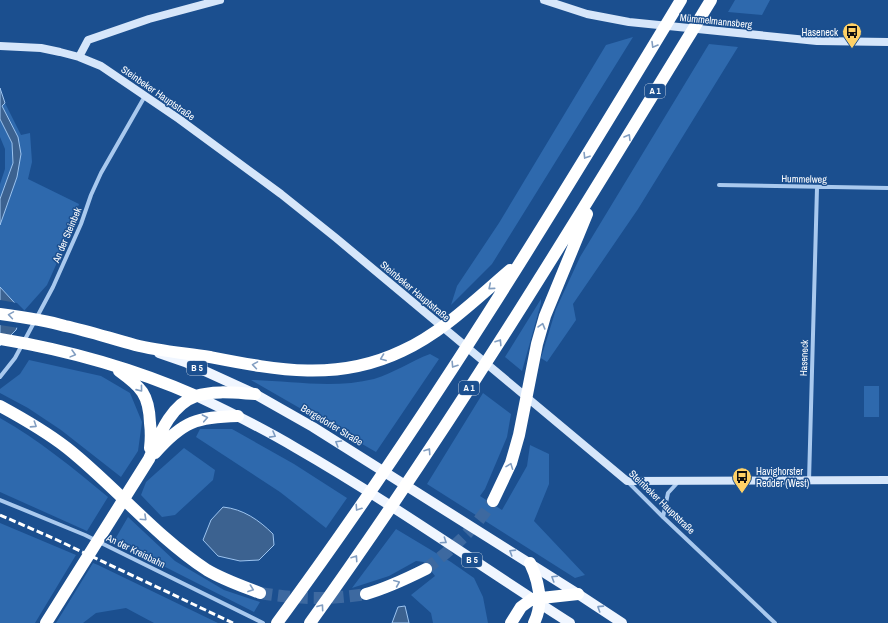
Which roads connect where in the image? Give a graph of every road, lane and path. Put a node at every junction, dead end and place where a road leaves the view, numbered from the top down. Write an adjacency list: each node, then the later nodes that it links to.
1 (220, 0): 7 (street)
2 (544, 0): 5 (street, Mümmelmannsberg)
3 (681, 0): 13 (highway, A 1, one-way to 13)
4 (710, 0): 9 (highway, A 1, one-way to 4)
5 (888, 42)
6 (1, 46): 7 (street, Steinbeker Hauptstraße)
7 (79, 57): 8 (street, Steinbeker Hauptstraße)
8 (146, 96): 18 (street, An der Steinbek); 25 (street, Steinbeker Hauptstraße)
9 (600, 182): 29 (highway, one-way to 9); 40 (highway, A 1, one-way to 9)
10 (719, 185): 11 (street, Hummelweg)
11 (817, 188): 12 (street, Hummelweg); 27 (street, Haseneck)
12 (888, 188)
13 (520, 262): 16 (highway, one-way to 16); 39 (highway, A 1, one-way to 39)
14 (0, 314): 16 (highway, Bergedorfer Straße / B 5, one-way to 14)
15 (0, 339): 17 (highway, B 5, one-way to 17)
16 (136, 345): 19 (main road, Bergedorfer Straße / B 5)
17 (110, 364): 20 (highway, B 5); 23 (highway, one-way to 23)
18 (0, 377)
19 (255, 394): 20 (highway); 31 (main road, Bergedorfer Straße / B 5, one-way to 19)
20 (196, 396): 22 (main road, B 5); 23 (highway)
21 (0, 406): 33 (highway, one-way to 33)
22 (238, 416): 23 (highway, one-way to 22); 36 (main road, B 5, one-way to 36)
23 (149, 460): 37 (highway)
24 (888, 480): 27 (street)
25 (627, 481): 26 (street); 30 (street, Steinbeker Hauptstraße)
26 (679, 482): 27 (street); 30 (street)
27 (808, 482)
28 (0, 500): 38 (street, An der Kreisbahn)
29 (493, 501)
30 (663, 517): 45 (street, Steinbeker Hauptstraße)
31 (530, 563): 35 (main road, Bergedorfer Straße / B 5, one-way to 31); 36 (highway)
32 (426, 569): 34 (highway, one-way to 32)
33 (260, 593)
34 (366, 594)
35 (578, 594): 36 (highway); 44 (main road, Bergedorfer Straße / B 5, one-way to 35)
36 (537, 600): 41 (highway); 42 (highway); 43 (main road, B 5)
37 (46, 623)
38 (263, 623)
39 (277, 623)
40 (310, 623)
41 (511, 623)
42 (534, 623)
43 (570, 623)
44 (622, 623)
45 (775, 623)

